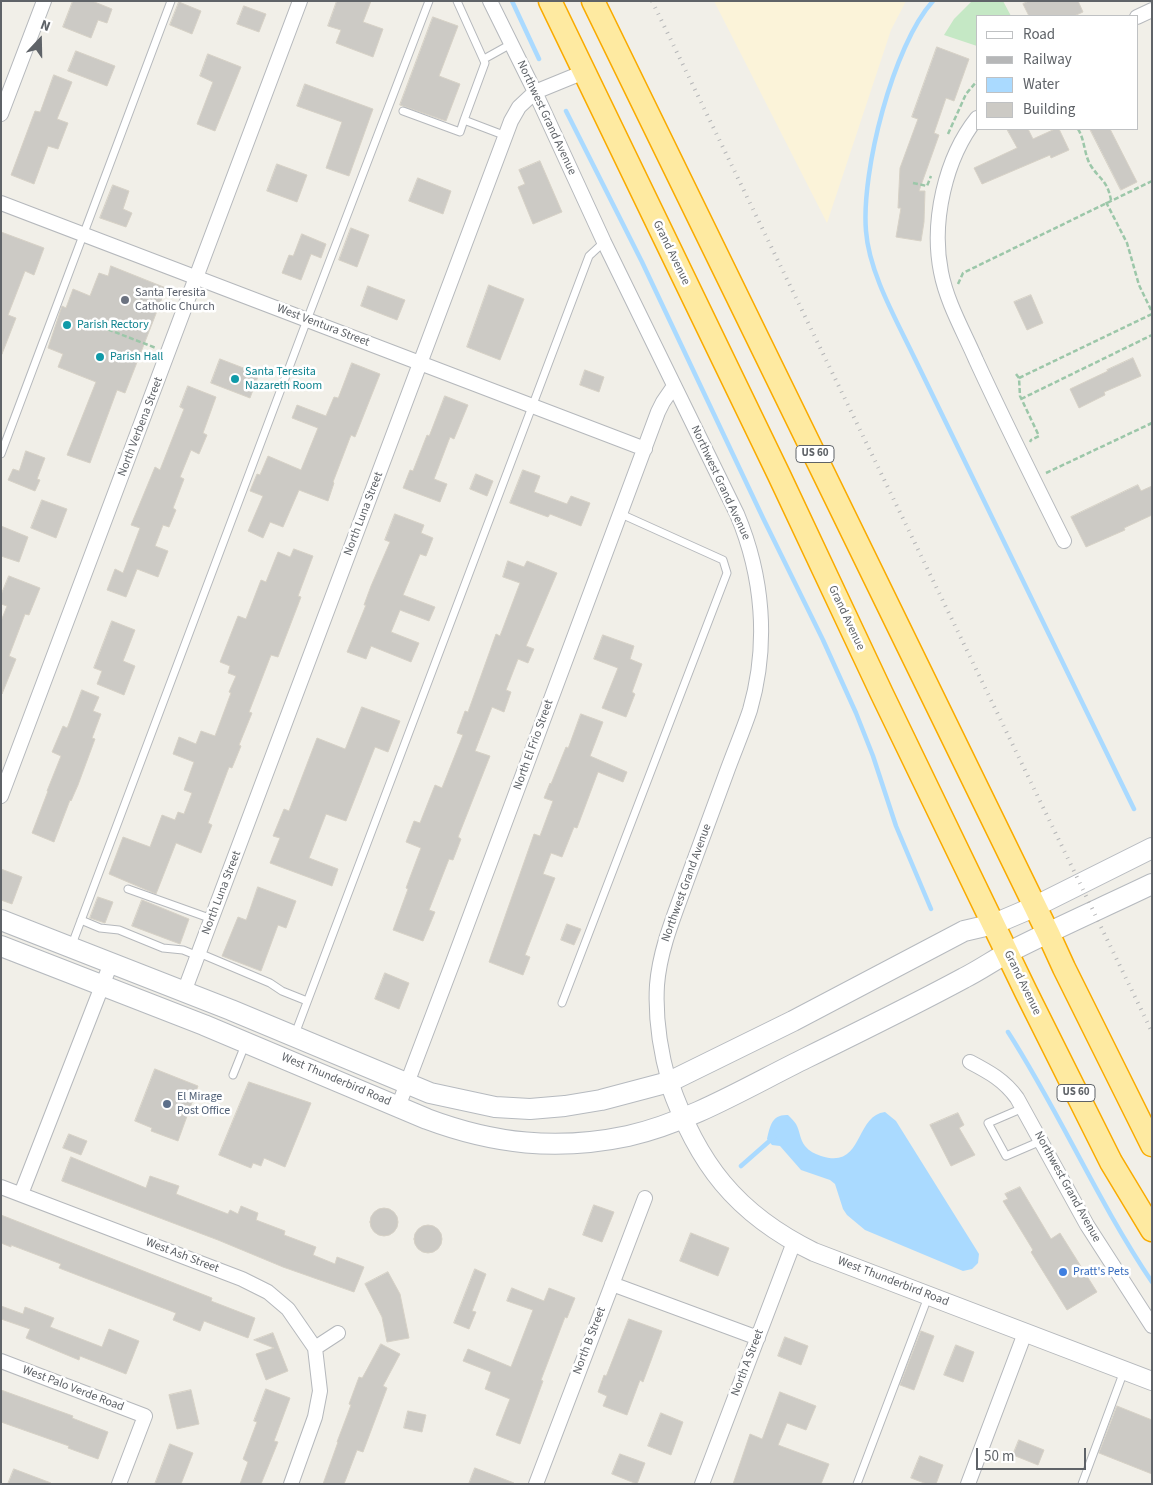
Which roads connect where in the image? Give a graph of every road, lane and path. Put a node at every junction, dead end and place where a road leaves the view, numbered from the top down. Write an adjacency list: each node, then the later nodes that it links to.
1 (44, 1): 16 (street)
2 (171, 1): 25 (lane)
3 (300, 1): 27 (street, North Verbena Street)
4 (429, 1): 30 (lane)
5 (457, 1): 12 (lane)
6 (490, 1): 11 (street, Northwest Grand Avenue)
7 (550, 1): 13 (highway, Grand Avenue / US 60)
8 (593, 1): 51 (highway, US 60)
9 (1152, 10): 10 (street)
10 (1138, 17)
11 (511, 44): 12 (lane); 14 (street, Northwest Grand Avenue)
12 (484, 59): 18 (lane)
13 (584, 72): 14 (street, North Luna Street); 55 (highway, Grand Avenue / US 60)
14 (535, 92): 20 (street, North Luna Street); 26 (street, Northwest Grand Avenue)
15 (403, 111): 18 (lane)
16 (1, 114)
17 (976, 119): 28 (street)
18 (464, 120): 20 (lane)
19 (1078, 130): 22 (path)
20 (506, 136): 34 (street, North Luna Street)
21 (1152, 181): 22 (path)
22 (1111, 200): 23 (path)
23 (1106, 202): 28 (path); 29 (path)
24 (1, 203): 25 (street, West Ventura Street)
25 (84, 235): 27 (street, West Ventura Street); 43 (lane)
26 (604, 242): 37 (street, Northwest Grand Avenue); 39 (lane)
27 (197, 278): 30 (street, West Ventura Street); 47 (street, North Verbena Street)
28 (947, 293): 46 (street)
29 (1152, 313): 36 (path)
30 (307, 320): 34 (street, West Ventura Street); 54 (lane)
31 (94, 324): 33 (path)
32 (1152, 335): 38 (path)
33 (156, 348)
34 (421, 363): 39 (street, West Ventura Street); 52 (street, North Luna Street)
35 (1016, 374): 36 (path)
36 (1019, 378): 38 (path)
37 (674, 386): 42 (street, North El Frio Street); 70 (street, Northwest Grand Avenue)
38 (1021, 400): 41 (path)
39 (532, 406): 42 (street, West Ventura Street); 64 (lane)
40 (1152, 423): 44 (path)
41 (1031, 445)
42 (645, 449): 45 (street, North El Frio Street)
43 (1, 454)
44 (1044, 472)
45 (620, 514): 65 (lane); 71 (street, North El Frio Street)
46 (1064, 541)
47 (1, 796)
48 (1152, 848): 51 (main road, West Thunderbird Road)
49 (1152, 884): 56 (main road, West Thunderbird Road)
50 (128, 889): 52 (lane)
51 (1034, 907): 55 (main road, West Thunderbird Road); 56 (highway, US 60)
52 (212, 919): 60 (street, North Luna Street)
53 (1, 920): 58 (main road, West Thunderbird Road)
54 (81, 920): 58 (lane); 60 (lane)
55 (994, 924): 59 (highway, Grand Avenue / US 60); 70 (main road, West Thunderbird Road)
56 (1048, 933): 59 (main road, West Thunderbird Road); 76 (highway, US 60)
57 (1, 946): 62 (main road, West Thunderbird Road)
58 (71, 947): 61 (main road, West Thunderbird Road)
59 (1007, 953): 74 (main road, West Thunderbird Road); 80 (highway, Grand Avenue / US 60)
60 (198, 955): 63 (street, North Luna Street); 64 (lane)
61 (111, 963): 62 (street); 63 (main road, West Thunderbird Road)
62 (102, 985): 67 (main road, West Thunderbird Road); 78 (street)
63 (184, 992): 66 (main road, West Thunderbird Road)
64 (307, 1001): 66 (lane)
65 (562, 1004)
66 (294, 1036): 71 (main road, West Thunderbird Road)
67 (246, 1043): 69 (lane); 72 (main road, West Thunderbird Road)
68 (970, 1062): 73 (street, Northwest Grand Avenue)
69 (233, 1075)
70 (669, 1082): 71 (main road, West Thunderbird Road); 74 (street, West Thunderbird Road)
71 (406, 1084): 72 (street, North El Frio Street)
72 (398, 1106): 74 (main road, West Thunderbird Road)
73 (1023, 1108): 75 (street, Northwest Grand Avenue); 75 (lane)
74 (682, 1118): 81 (street, West Thunderbird Road)
75 (1041, 1142): 84 (street, Northwest Grand Avenue)
76 (1152, 1145)
77 (1, 1186): 78 (street, West Ash Street)
78 (21, 1194): 88 (street, West Ash Street)
79 (645, 1198): 82 (street, North B Street)
80 (1152, 1230)
81 (794, 1242): 83 (street, West Thunderbird Road); 87 (street, North A Street)
82 (612, 1284): 87 (street); 94 (street, North B Street)
83 (929, 1296): 86 (street, West Thunderbird Road); 96 (lane)
84 (1152, 1326)
85 (338, 1333): 88 (street)
86 (1025, 1333): 90 (street, West Thunderbird Road); 97 (street)
87 (758, 1338): 95 (street, North A Street)
88 (315, 1348): 93 (street)
89 (1, 1361): 92 (street, West Palo Verde Road)
90 (1124, 1371): 91 (street, West Thunderbird Road); 98 (lane)
91 (1152, 1381)
92 (119, 1484)
93 (291, 1484)
94 (536, 1484)
95 (702, 1484)
96 (857, 1484)
97 (968, 1484)
98 (1082, 1484)

